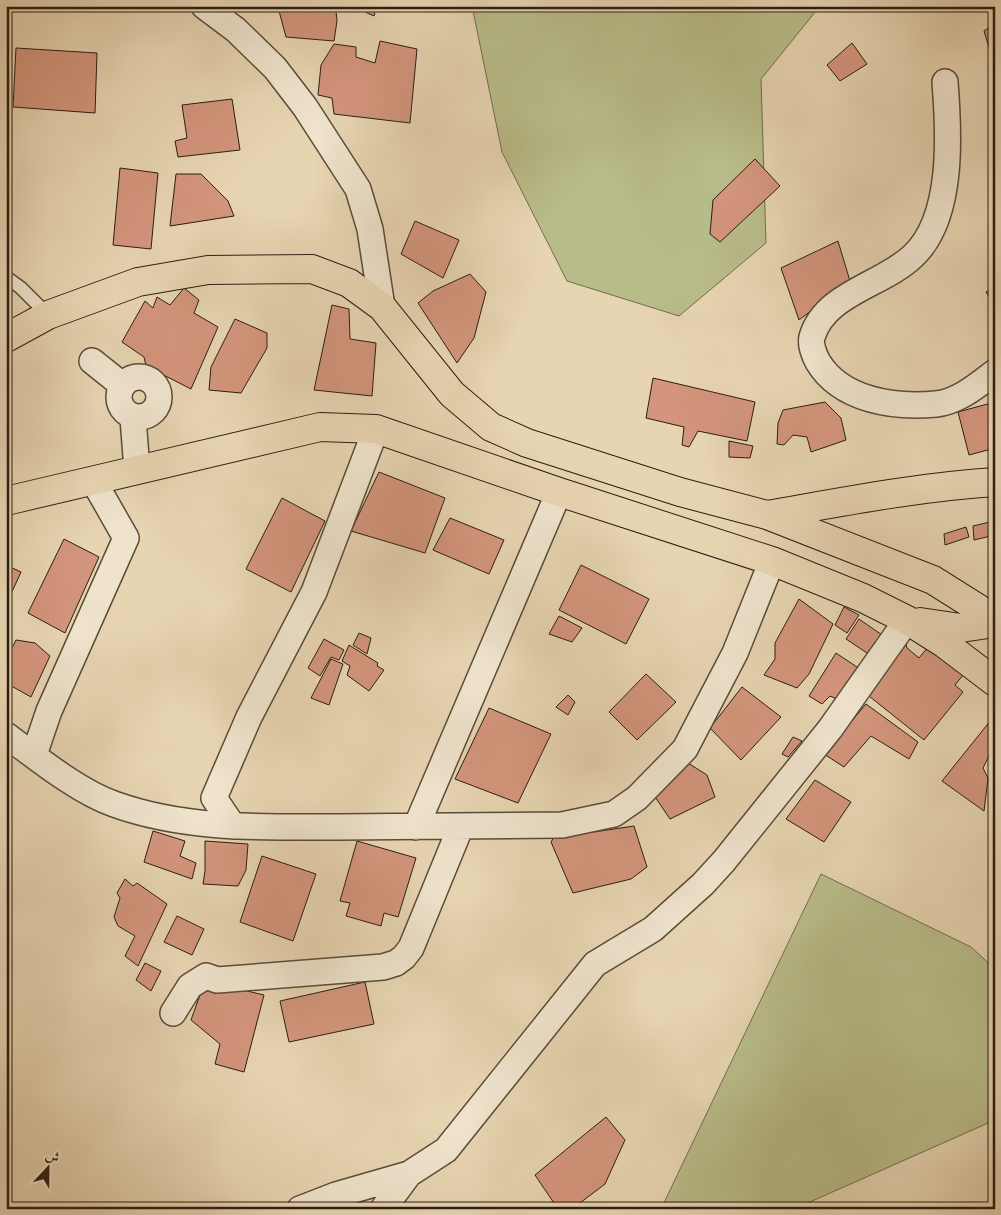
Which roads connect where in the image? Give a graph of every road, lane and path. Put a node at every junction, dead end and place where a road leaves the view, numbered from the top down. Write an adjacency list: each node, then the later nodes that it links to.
1 (204, 6): 4 (street)
2 (945, 82): 8 (street)
3 (6, 277): 5 (lane)
4 (382, 307): 5 (highway); 17 (highway)
5 (48, 315): 6 (highway)
6 (6, 338)
7 (92, 361): 9 (street)
8 (995, 372)
9 (122, 385): 10 (street); 10 (street)
10 (133, 418): 12 (street)
11 (376, 429): 12 (highway); 15 (highway); 24 (street)
12 (138, 470): 13 (highway)
13 (93, 480): 16 (highway); 23 (street)
14 (995, 482): 17 (highway)
15 (558, 492): 18 (highway); 26 (street)
16 (6, 501)
17 (767, 515): 20 (highway)
18 (772, 561): 19 (highway); 25 (street)
19 (906, 620): 20 (highway); 21 (highway); 28 (street)
20 (995, 621)
21 (995, 682)
22 (6, 735): 23 (street)
23 (34, 755): 24 (street)
24 (233, 826): 26 (street)
25 (460, 826): 26 (street); 27 (street)
26 (416, 827)
27 (173, 1013)
28 (409, 1174): 29 (street); 30 (street)
29 (300, 1209)
30 (383, 1209)

